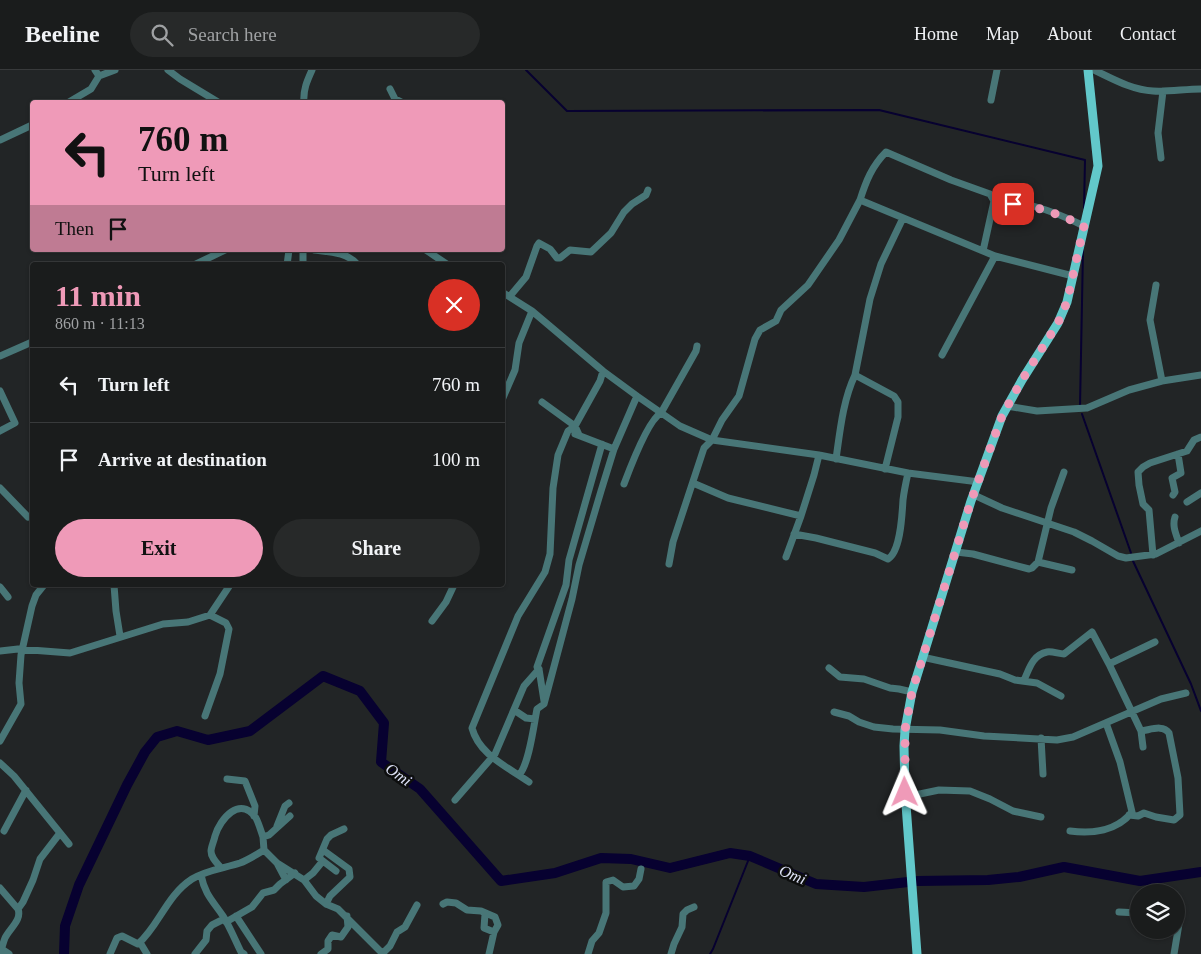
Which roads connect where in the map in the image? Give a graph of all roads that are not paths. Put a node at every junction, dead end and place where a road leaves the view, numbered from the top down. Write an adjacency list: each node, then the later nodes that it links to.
1 (115, 70): 7 (street)
2 (168, 70): 11 (street)
3 (312, 70): 15 (street)
4 (997, 70): 17 (street)
5 (1088, 70): 25 (main road)
6 (1094, 70): 10 (street)
7 (97, 73): 12 (street)
8 (390, 89): 16 (street)
9 (1201, 89): 10 (street)
10 (1162, 91): 20 (street)
11 (203, 93): 13 (street); 14 (street)
12 (72, 100)
13 (201, 100)
14 (215, 100)
15 (304, 100)
16 (397, 100)
17 (991, 100)
18 (30, 126): 19 (street)
19 (0, 140)
20 (1161, 158)
21 (648, 190): 37 (street)
22 (860, 200): 23 (street); 24 (street); 58 (street)
23 (994, 201): 25 (street); 26 (street)
24 (903, 218): 26 (street); 44 (street)
25 (1084, 226): 34 (main road)
26 (983, 251): 30 (street)
27 (221, 252): 31 (street)
28 (328, 252): 32 (street)
29 (429, 252): 33 (street)
30 (995, 256): 34 (street); 41 (street)
31 (200, 262)
32 (355, 262)
33 (444, 262)
34 (1073, 276): 51 (main road)
35 (1156, 285): 46 (street)
36 (505, 294): 37 (street)
37 (510, 296): 38 (street)
38 (532, 310): 43 (street); 48 (street)
39 (30, 343): 42 (street)
40 (697, 346): 52 (street)
41 (942, 355)
42 (0, 356)
43 (603, 371): 49 (street); 53 (street)
44 (855, 374): 63 (street); 64 (street)
45 (1201, 375): 46 (street)
46 (1162, 381): 51 (street)
47 (0, 391): 54 (street)
48 (505, 393)
49 (637, 396): 52 (street); 60 (street)
50 (542, 402): 53 (street)
51 (1007, 406): 67 (main road)
52 (661, 413): 58 (street); 69 (street)
53 (574, 426): 55 (street); 56 (street)
54 (0, 431)
55 (568, 431): 56 (street); 120 (street)
56 (579, 435): 59 (street)
57 (1201, 437): 61 (street)
58 (712, 440): 62 (street); 68 (street)
59 (602, 444): 60 (street); 103 (street)
60 (614, 449): 108 (street)
61 (1178, 454): 73 (street); 83 (street)
62 (819, 455): 63 (street); 75 (street)
63 (836, 459): 64 (street)
64 (885, 469): 66 (street)
65 (1064, 472): 78 (street)
66 (908, 473): 67 (street); 80 (street)
67 (979, 482): 72 (main road)
68 (693, 483): 75 (street); 86 (street)
69 (624, 484)
70 (0, 488): 76 (street)
71 (1201, 493): 74 (street)
72 (974, 495): 78 (street); 82 (main road)
73 (1173, 495)
74 (1187, 502)
75 (801, 516): 80 (street)
76 (28, 517)
77 (1175, 517): 81 (street)
78 (1047, 523): 83 (street); 85 (street)
79 (1201, 531): 81 (street)
80 (794, 534): 84 (street)
81 (1179, 543): 83 (street)
82 (956, 552): 85 (street); 100 (main road)
83 (1153, 554)
84 (786, 557)
85 (1038, 562): 87 (street)
86 (669, 564)
87 (1072, 570)
88 (0, 587): 93 (street)
89 (42, 587): 98 (street)
90 (114, 587): 96 (street)
91 (229, 587): 94 (street)
92 (453, 587): 95 (street)
93 (8, 597)
94 (210, 615): 96 (street); 112 (street)
95 (432, 621)
96 (120, 636): 98 (street)
97 (1155, 642): 101 (street)
98 (23, 649): 99 (street); 118 (street)
99 (0, 651)
100 (922, 657): 104 (street); 105 (main road)
101 (1109, 664): 104 (street); 110 (street)
102 (829, 668): 105 (street)
103 (539, 669): 108 (street); 109 (street)
104 (1024, 680): 107 (street)
105 (912, 692): 115 (main road)
106 (1186, 693): 110 (street)
107 (1062, 696)
108 (544, 704): 113 (street)
109 (514, 710): 113 (street); 120 (street)
110 (1131, 710): 114 (street); 116 (street)
111 (834, 712): 115 (street)
112 (205, 716)
113 (535, 719): 123 (street)
114 (1106, 723): 117 (street); 132 (street)
115 (905, 730): 117 (street); 127 (main road)
116 (1141, 731): 119 (street); 132 (street)
117 (1041, 738): 122 (street)
118 (0, 741)
119 (1143, 747)
120 (492, 758): 123 (street); 128 (street)
121 (0, 763): 126 (street)
122 (1043, 774)
123 (519, 775): 125 (street)
124 (228, 779): 130 (street)
125 (529, 782)
126 (26, 790): 138 (street); 140 (street)
127 (905, 792): 135 (street); 180 (main road)
128 (455, 800)
129 (289, 803): 136 (street)
130 (254, 804): 131 (street); 133 (street)
131 (240, 808): 133 (street); 147 (street)
132 (1129, 815): 139 (street)
133 (254, 816): 141 (street)
134 (290, 816): 136 (street)
135 (1040, 818)
136 (277, 826): 141 (street)
137 (344, 829): 144 (street)
138 (4, 831)
139 (1070, 831)
140 (60, 833): 142 (street); 159 (street)
141 (263, 837): 143 (street)
142 (69, 844)
143 (264, 850): 146 (street); 147 (street)
144 (323, 850): 145 (street); 155 (street)
145 (322, 862): 149 (street); 153 (street)
146 (277, 863): 150 (street); 152 (street)
147 (221, 868): 151 (street)
148 (641, 869): 178 (street)
149 (336, 871)
150 (295, 873): 152 (street); 153 (street)
151 (201, 875): 164 (street); 166 (street)
152 (286, 880): 162 (street)
153 (304, 880): 155 (street)
154 (0, 888): 159 (street)
155 (326, 904): 163 (street)
156 (443, 904): 177 (street)
157 (417, 905): 169 (street)
158 (694, 907): 179 (street)
159 (18, 909): 167 (street)
160 (1119, 912): 161 (street)
161 (1130, 913)
162 (236, 916): 164 (street); 175 (street)
163 (346, 916): 168 (street); 169 (street)
164 (225, 921): 173 (street); 174 (street)
165 (1177, 939): 181 (street)
166 (138, 944): 171 (street); 172 (street)
167 (1, 950): 170 (street)
168 (330, 951): 176 (street)
169 (383, 953)
170 (9, 954)
171 (110, 954)
172 (147, 954)
173 (195, 954)
174 (244, 954)
175 (261, 954)
176 (321, 954)
177 (489, 954)
178 (588, 954)
179 (671, 954)
180 (917, 954)
181 (1174, 954)

